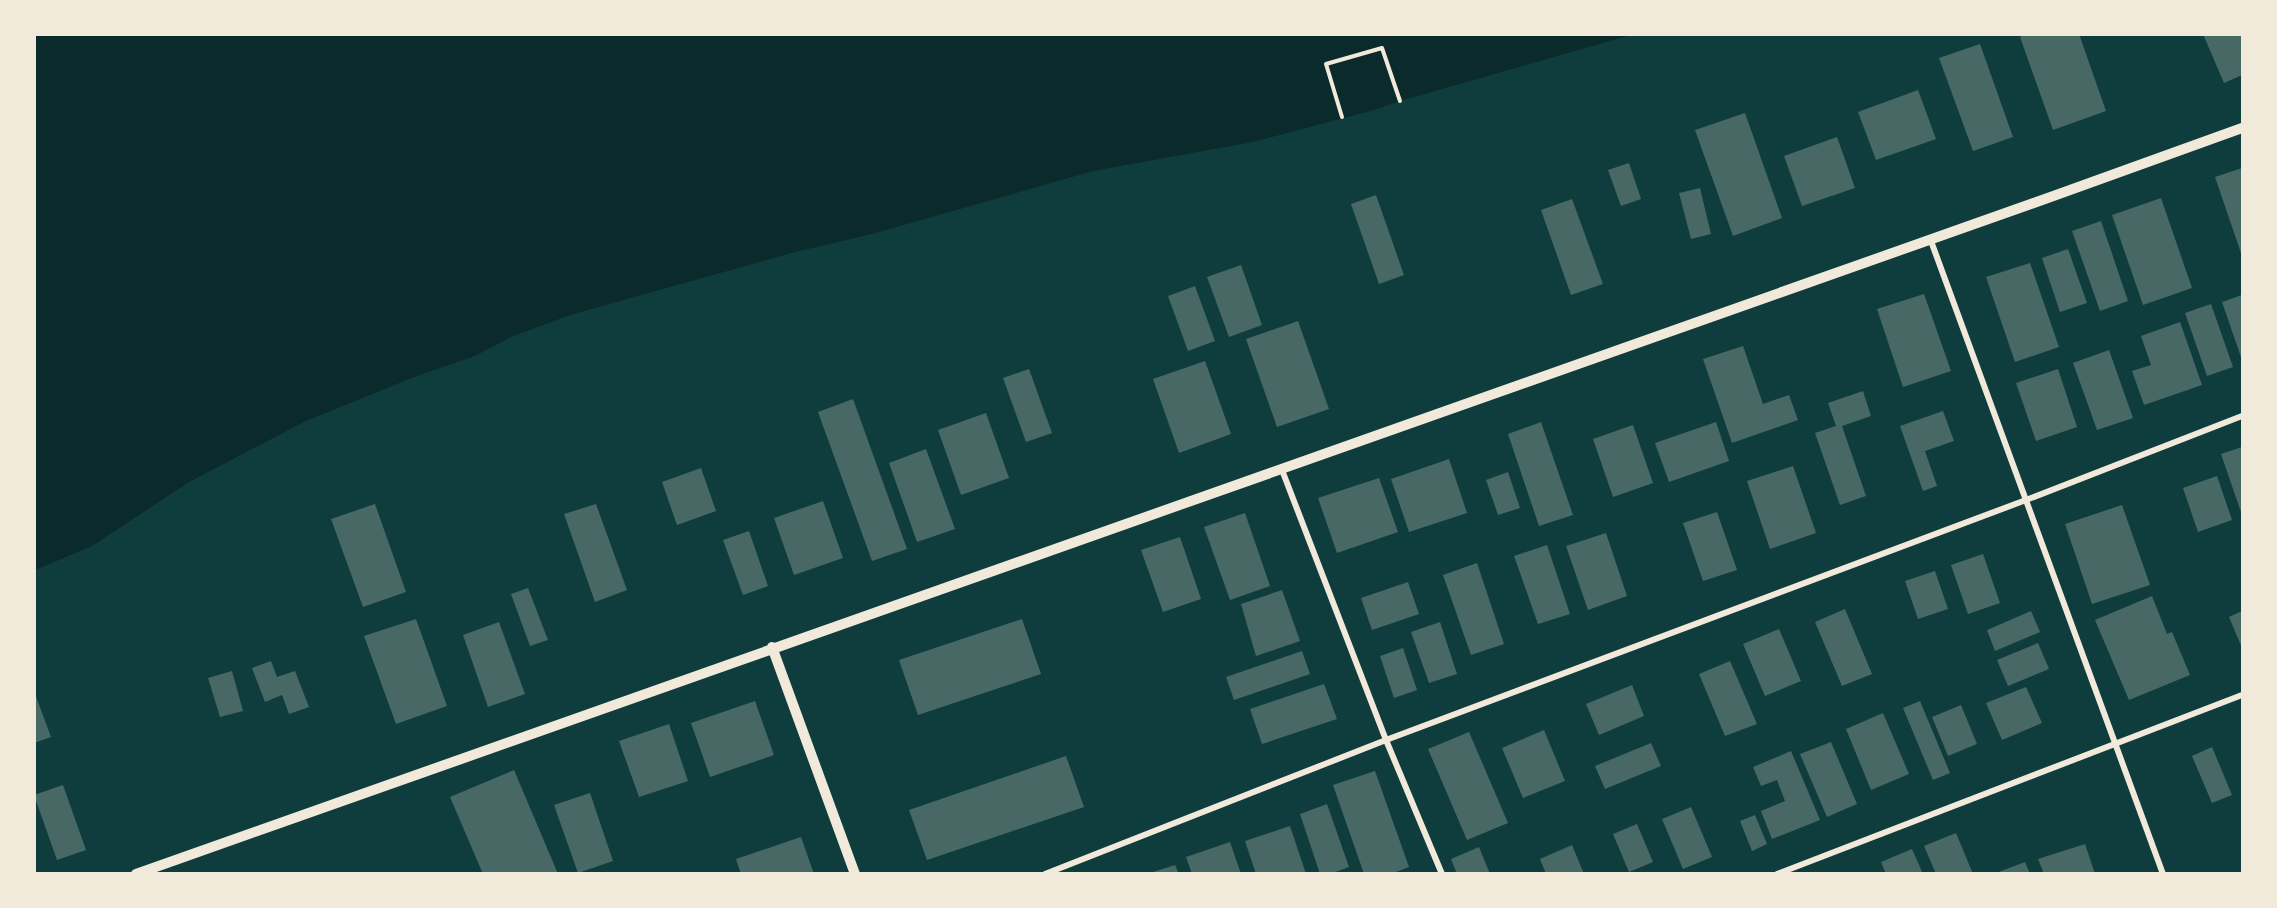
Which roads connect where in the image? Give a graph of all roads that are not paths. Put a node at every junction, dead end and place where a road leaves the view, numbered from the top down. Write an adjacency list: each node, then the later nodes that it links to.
1 (2242, 128): 2 (street)
2 (1930, 241): 4 (street); 5 (street)
3 (2242, 416): 5 (street)
4 (1282, 470): 6 (street); 8 (street)
5 (2026, 500): 8 (street); 9 (street)
6 (772, 647): 10 (street); 11 (street)
7 (2242, 694): 9 (street)
8 (1386, 740): 12 (street); 13 (street)
9 (2114, 744): 14 (street); 15 (street)
10 (136, 873)
11 (855, 873)
12 (1045, 873)
13 (1442, 873)
14 (1777, 873)
15 (2163, 873)

